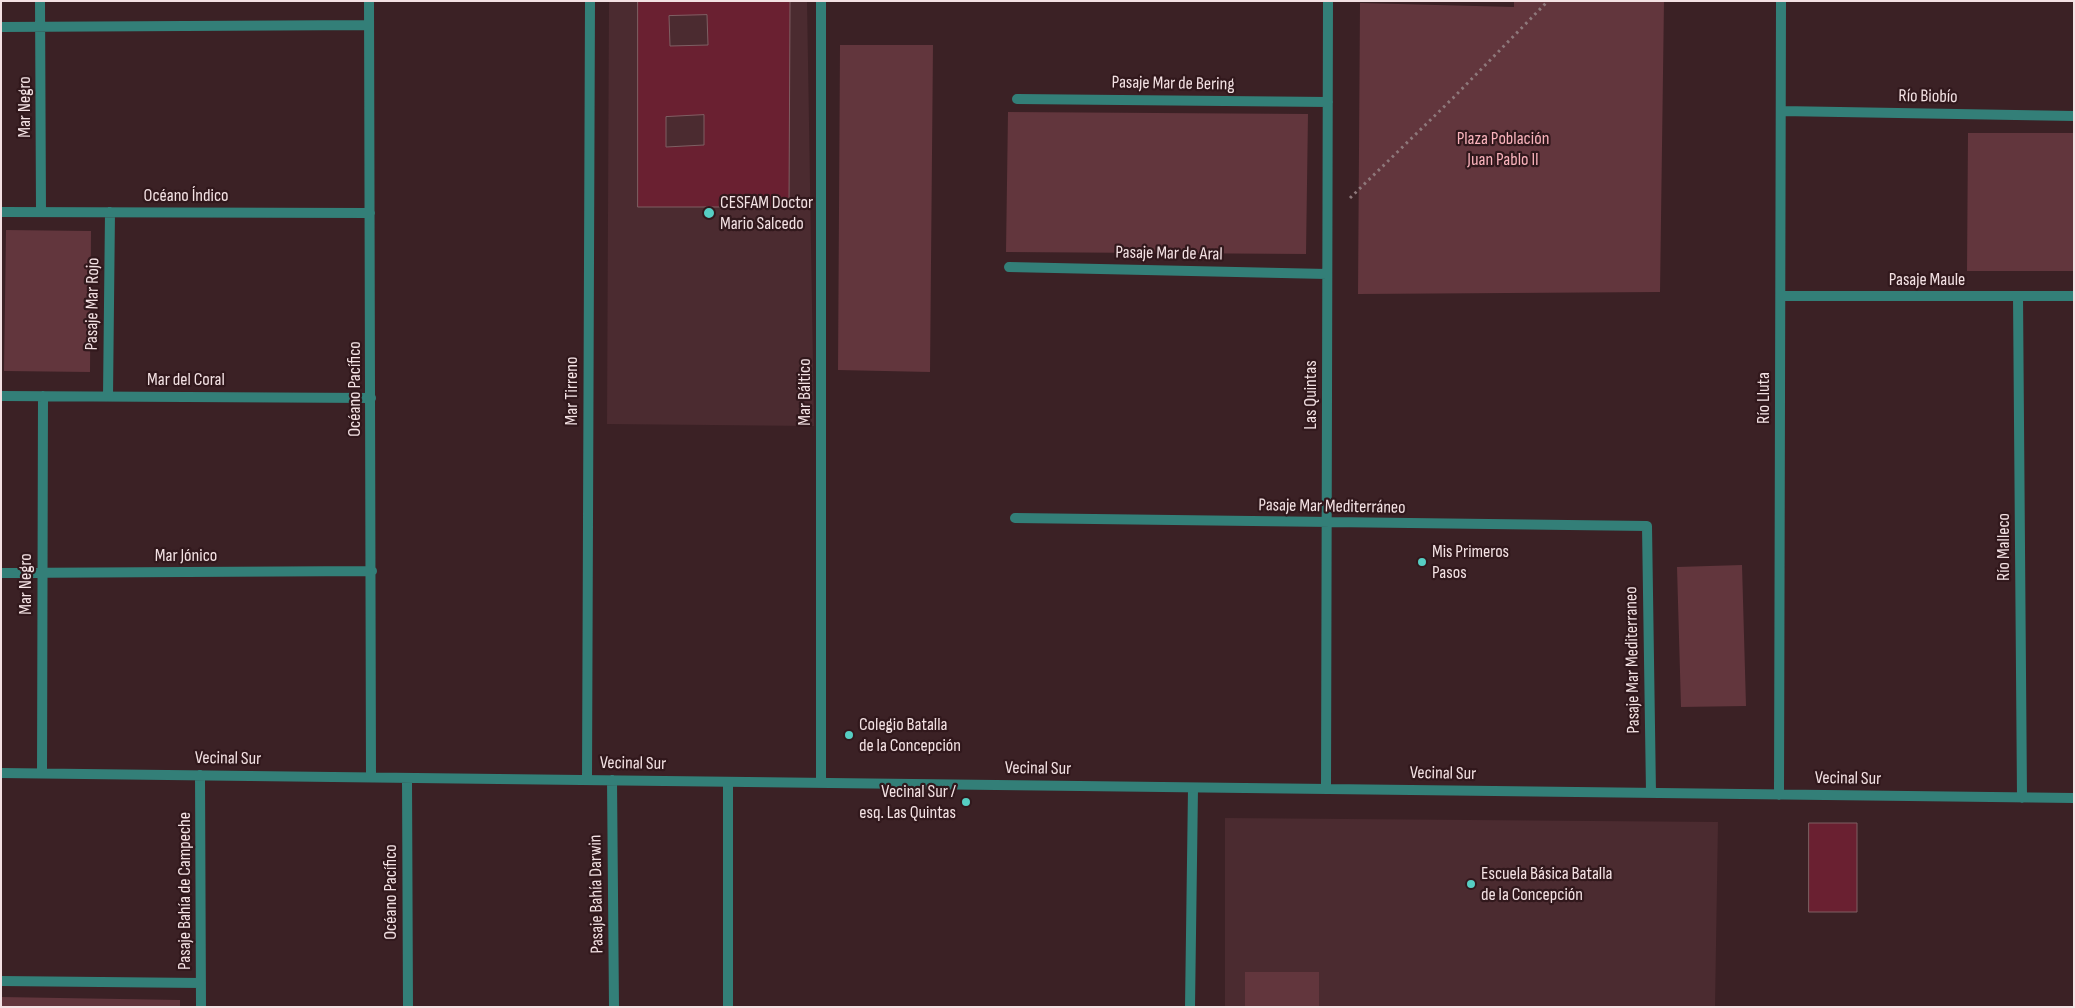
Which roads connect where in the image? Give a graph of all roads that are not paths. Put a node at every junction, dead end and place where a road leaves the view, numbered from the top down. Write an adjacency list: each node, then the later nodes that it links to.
1 (40, 1): 9 (street, Mar Negro)
2 (369, 1): 7 (street, Océano Pacífico)
3 (590, 1): 38 (street, Mar Tirreno)
4 (821, 1): 41 (street, Mar Báltico)
5 (1328, 1): 11 (street, Las Quintas)
6 (1781, 1): 12 (street, Río Lluta)
7 (369, 25): 9 (street); 17 (street, Océano Pacífico)
8 (1, 27): 9 (street)
9 (40, 27): 15 (street, Mar Negro)
10 (1017, 98): 11 (street, Pasaje Mar de Bering)
11 (1328, 102): 19 (street, Las Quintas)
12 (1781, 111): 13 (street, Río Biobío); 20 (street, Río Lluta)
13 (2074, 116)
14 (1, 212): 15 (street, Océano Índico)
15 (41, 212): 16 (street, Océano Índico)
16 (110, 212): 17 (street, Océano Índico); 25 (street, Pasaje Mar Rojo)
17 (370, 213): 26 (street, Océano Pacífico)
18 (1009, 266): 19 (street, Pasaje Mar de Aral)
19 (1328, 274): 28 (street, Las Quintas)
20 (1781, 296): 21 (street, Pasaje Maule); 45 (street, Río Lluta)
21 (2018, 296): 22 (street, Pasaje Maule); 46 (street, Río Malleco)
22 (2074, 296)
23 (1, 396): 24 (street, Mar del Coral)
24 (43, 396): 25 (street, Mar del Coral); 32 (street, Mar Negro)
25 (108, 396): 26 (street, Mar del Coral)
26 (371, 398): 30 (street, Océano Pacífico)
27 (1015, 518): 28 (street, Pasaje Mar Mediterráneo)
28 (1327, 523): 29 (street, Pasaje Mar Mediterráneo); 43 (street, Las Quintas)
29 (1647, 526): 44 (street, Pasaje Mar Mediterraneo)
30 (372, 571): 32 (street, Mar Jónico); 36 (street, Océano Pacífico)
31 (1, 573): 32 (street, Mar Jónico)
32 (42, 573): 34 (street, Mar Negro)
33 (1, 772): 34 (street, Vecinal Sur)
34 (42, 773): 35 (street, Vecinal Sur)
35 (200, 775): 36 (street, Vecinal Sur); 49 (street, Pasaje Bahía de Campeche)
36 (371, 777): 37 (street, Vecinal Sur)
37 (407, 778): 38 (street, Vecinal Sur); 51 (street, Océano Pacífico)
38 (587, 780): 39 (street, Vecinal Sur)
39 (612, 780): 40 (street, Vecinal Sur); 52 (street, Pasaje Bahía Darwin)
40 (728, 782): 41 (street, Vecinal Sur); 53 (street)
41 (821, 783): 42 (street, Vecinal Sur)
42 (1193, 788): 43 (street, Vecinal Sur); 54 (street)
43 (1326, 789): 44 (street, Vecinal Sur)
44 (1651, 793): 45 (street, Vecinal Sur)
45 (1780, 795): 46 (street, Vecinal Sur)
46 (2022, 798): 47 (street, Vecinal Sur)
47 (2074, 798)
48 (1, 981): 49 (street)
49 (201, 983): 50 (street, Pasaje Bahía de Campeche)
50 (201, 1007)
51 (408, 1007)
52 (614, 1007)
53 (728, 1007)
54 (1190, 1007)

